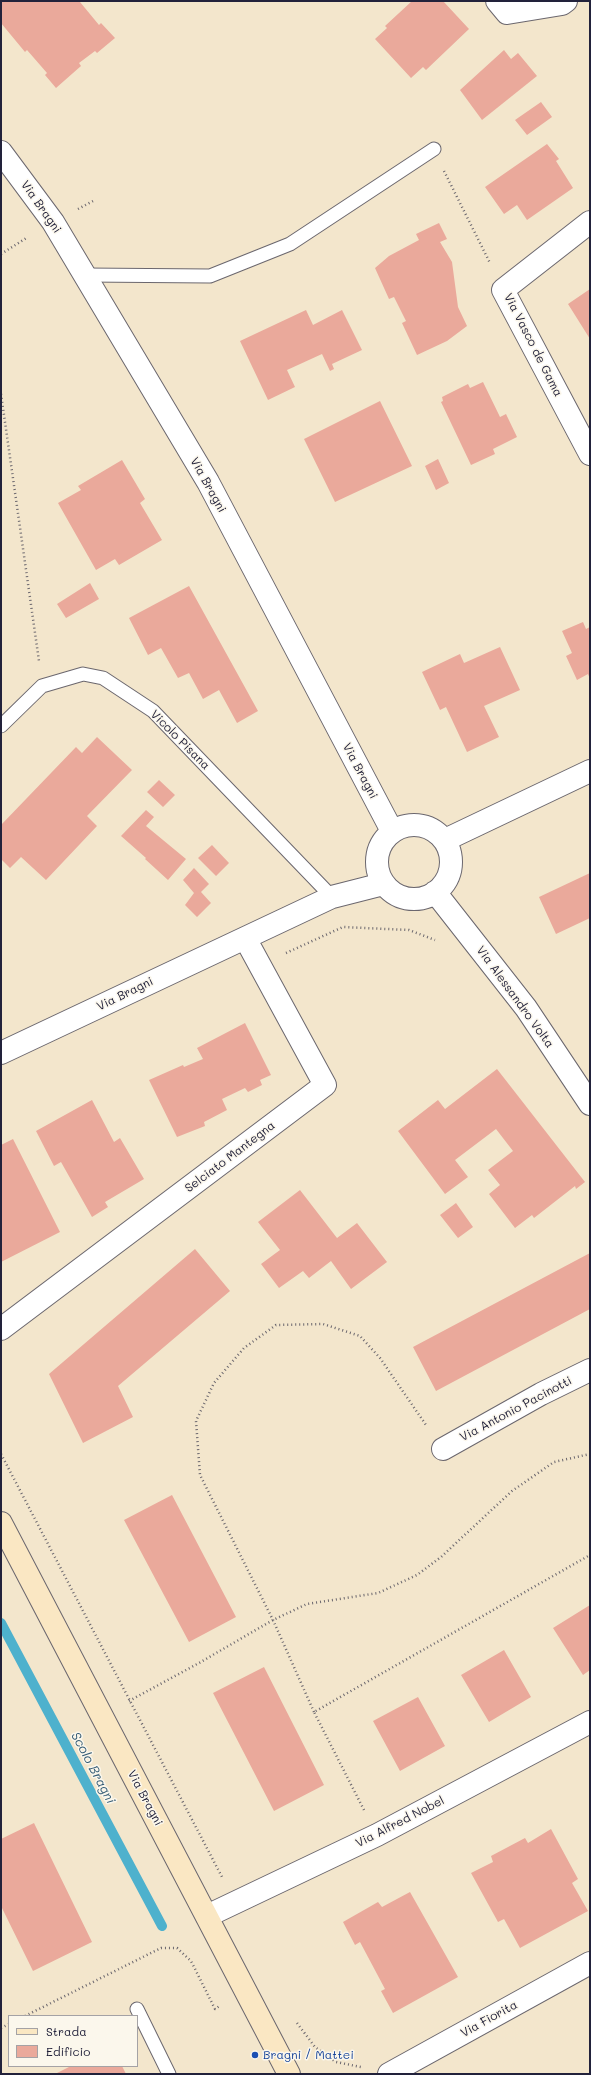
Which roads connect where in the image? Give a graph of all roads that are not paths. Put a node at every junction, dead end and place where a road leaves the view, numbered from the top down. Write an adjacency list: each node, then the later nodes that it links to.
1 (497, 1): 2 (street)
2 (566, 1)
3 (434, 149): 6 (lane)
4 (1, 152): 6 (street, Via Bragni)
5 (590, 222): 7 (street, Via Vasco de Gama)
6 (85, 275): 10 (street, Via Bragni)
7 (590, 454)
8 (1, 726): 14 (lane, Vicolo Pisana)
9 (590, 771): 11 (street)
10 (392, 831): 11 (street); 12 (street)
11 (445, 840): 13 (street)
12 (382, 884): 13 (street); 14 (street, Via Bragni)
13 (435, 892): 17 (street, Via Alessandro Volta)
14 (332, 897): 15 (street, Via Bragni)
15 (245, 938): 16 (street, Via Bragni); 18 (street, Selciato Mantegna)
16 (1, 1053)
17 (590, 1104)
18 (1, 1328)
19 (590, 1370): 20 (street, Via Antonio Pacinotti)
20 (443, 1449)
21 (1, 1523): 23 (street, Via Bragni)
22 (590, 1722): 23 (street, Via Alfred Nobel)
23 (207, 1916): 27 (street, Via Bragni)
24 (590, 1964): 28 (street, Via Fiorita)
25 (137, 2009): 26 (lane)
26 (170, 2074)
27 (289, 2074)
28 (389, 2074)

